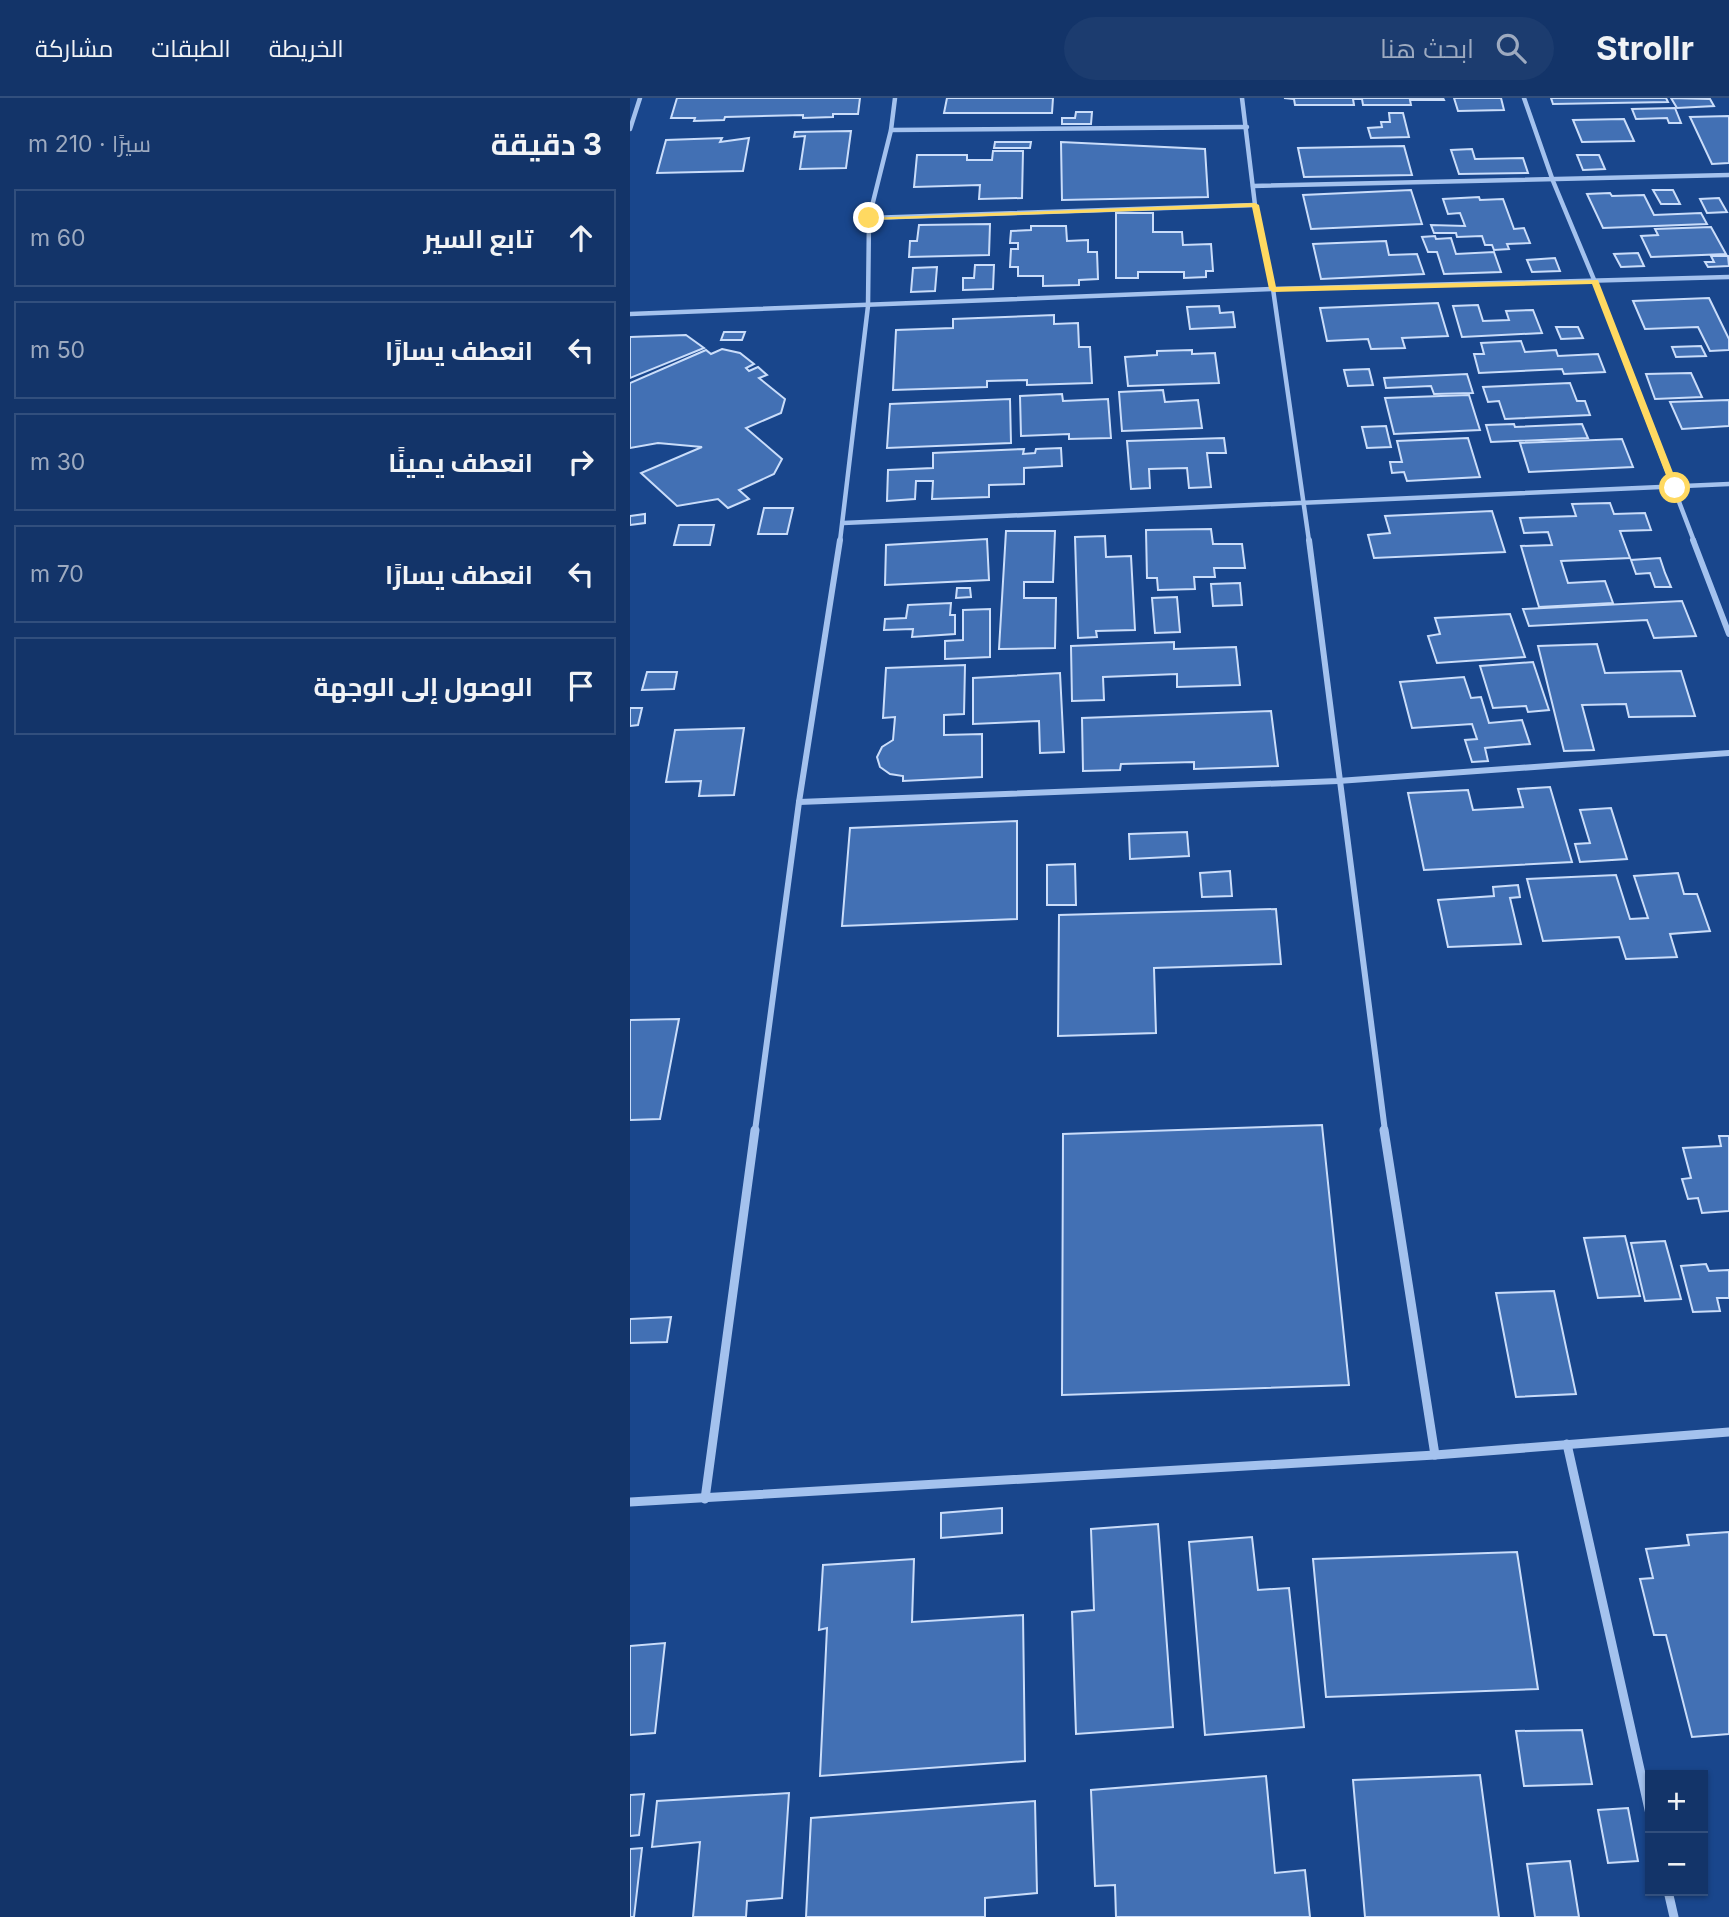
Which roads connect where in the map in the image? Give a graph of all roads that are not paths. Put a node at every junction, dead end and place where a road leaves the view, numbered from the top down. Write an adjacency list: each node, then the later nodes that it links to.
1 (640, 98): 6 (street)
2 (895, 98): 7 (street)
3 (1242, 98): 5 (street)
4 (1524, 98): 9 (street)
5 (1247, 127): 7 (street); 10 (street)
6 (630, 129)
7 (891, 130): 12 (street)
8 (1729, 175): 9 (street)
9 (1553, 181): 10 (street); 14 (street)
10 (1253, 186): 11 (street)
11 (1255, 205): 12 (street); 15 (street)
12 (869, 218): 16 (street)
13 (1729, 277): 14 (street)
14 (1595, 282): 15 (street); 19 (street)
15 (1273, 289): 16 (street); 20 (street)
16 (868, 306): 17 (street); 21 (street)
17 (630, 314)
18 (1729, 484): 19 (street)
19 (1675, 488): 20 (street); 22 (street)
20 (1304, 502): 21 (street); 24 (street)
21 (843, 523): 25 (street)
22 (1729, 634)
23 (1729, 753): 24 (street)
24 (1338, 781): 25 (street); 28 (street)
25 (799, 802): 29 (street)
26 (1729, 1432): 27 (street)
27 (1567, 1444): 28 (street); 31 (street)
28 (1435, 1455): 29 (street)
29 (705, 1499): 30 (street)
30 (630, 1502)
31 (1645, 1792)
32 (1669, 1896): 33 (street)
33 (1674, 1917)

